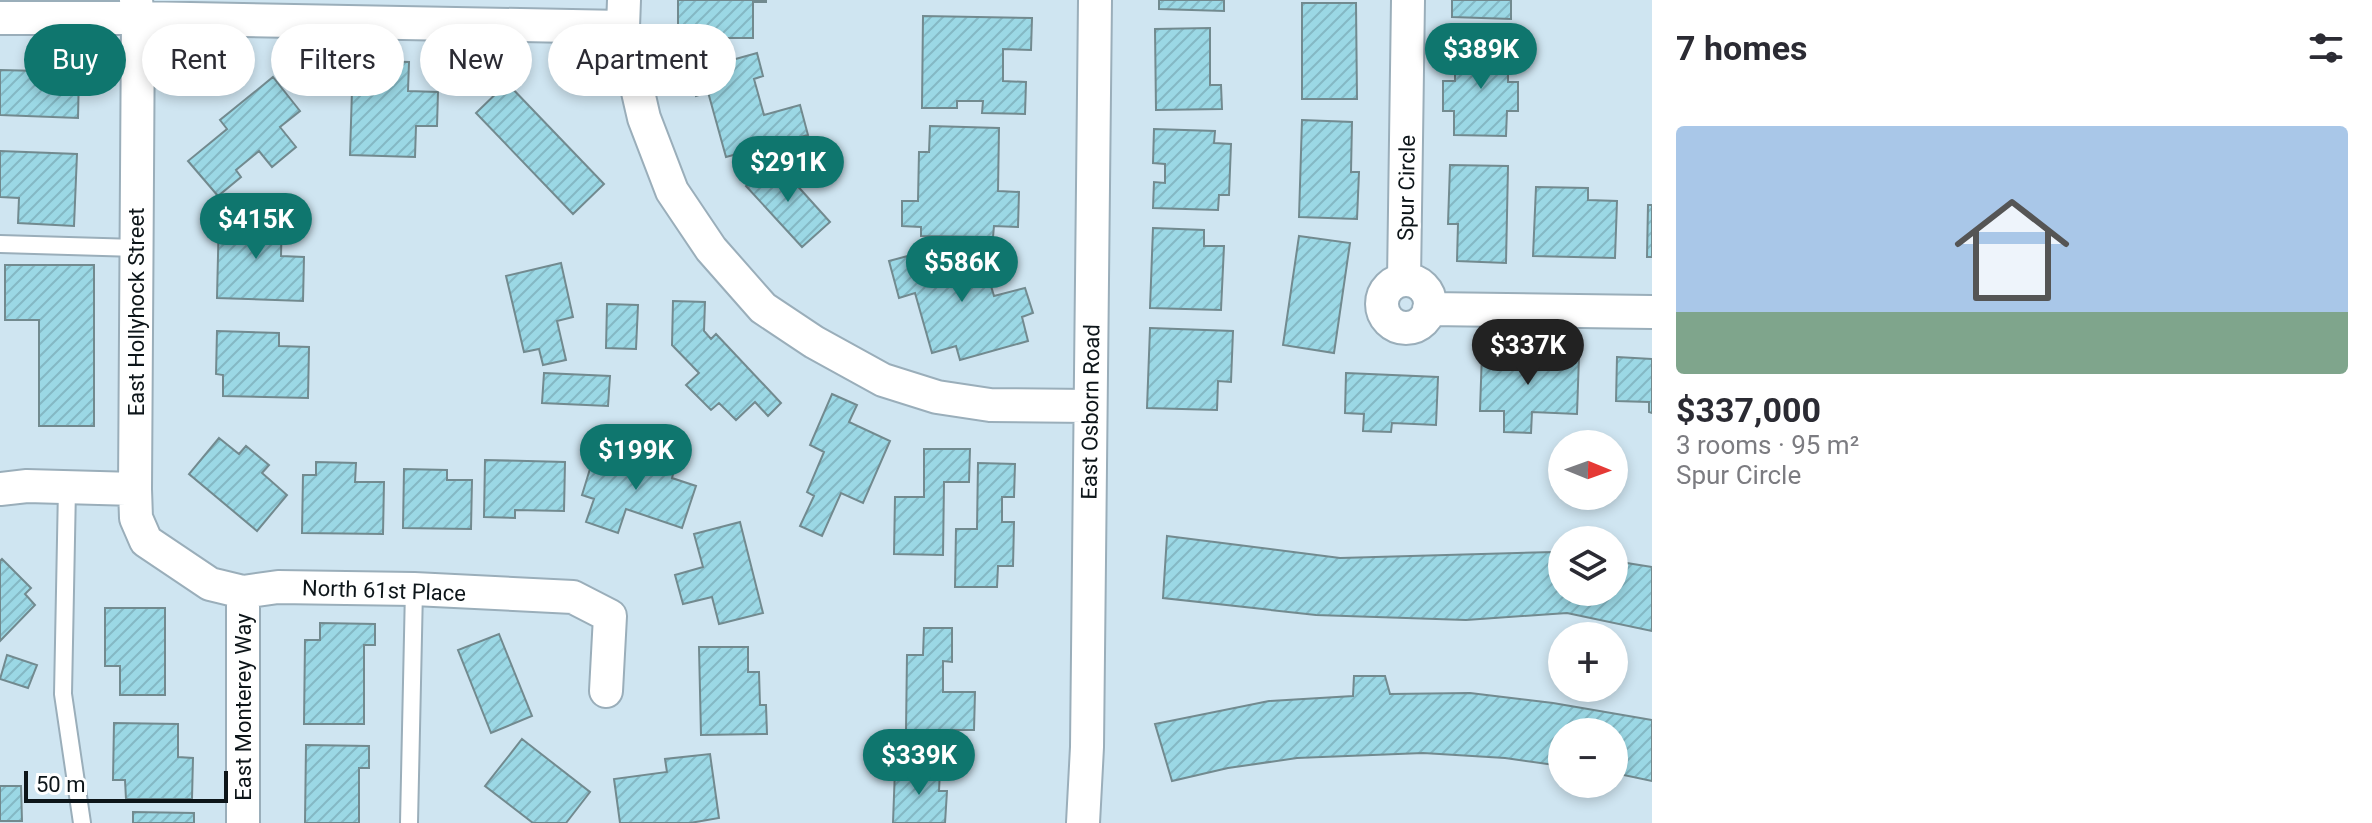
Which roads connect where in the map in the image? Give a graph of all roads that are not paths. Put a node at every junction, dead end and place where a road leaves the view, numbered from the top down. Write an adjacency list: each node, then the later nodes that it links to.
1 (1095, 0): 11 (street, East Osborn Road)
2 (1408, 0): 8 (street, Spur Circle)
3 (137, 9): 4 (street); 5 (street); 7 (street, East Hollyhock Street)
4 (623, 14): 11 (street)
5 (0, 18)
6 (0, 244): 7 (lane)
7 (137, 248): 14 (street, East Hollyhock Street)
8 (1404, 280): 9 (street); 9 (street)
9 (1429, 309): 10 (street)
10 (1652, 312)
11 (1090, 406): 21 (street, East Osborn Road)
12 (67, 488): 13 (street); 14 (street); 18 (lane)
13 (0, 489)
14 (135, 489): 16 (street, North 61st Place)
15 (414, 589): 16 (street, North 61st Place); 17 (street, North 61st Place); 20 (lane)
16 (243, 592): 19 (street, East Monterey Way)
17 (606, 691)
18 (82, 823)
19 (243, 823)
20 (409, 823)
21 (1083, 823)

